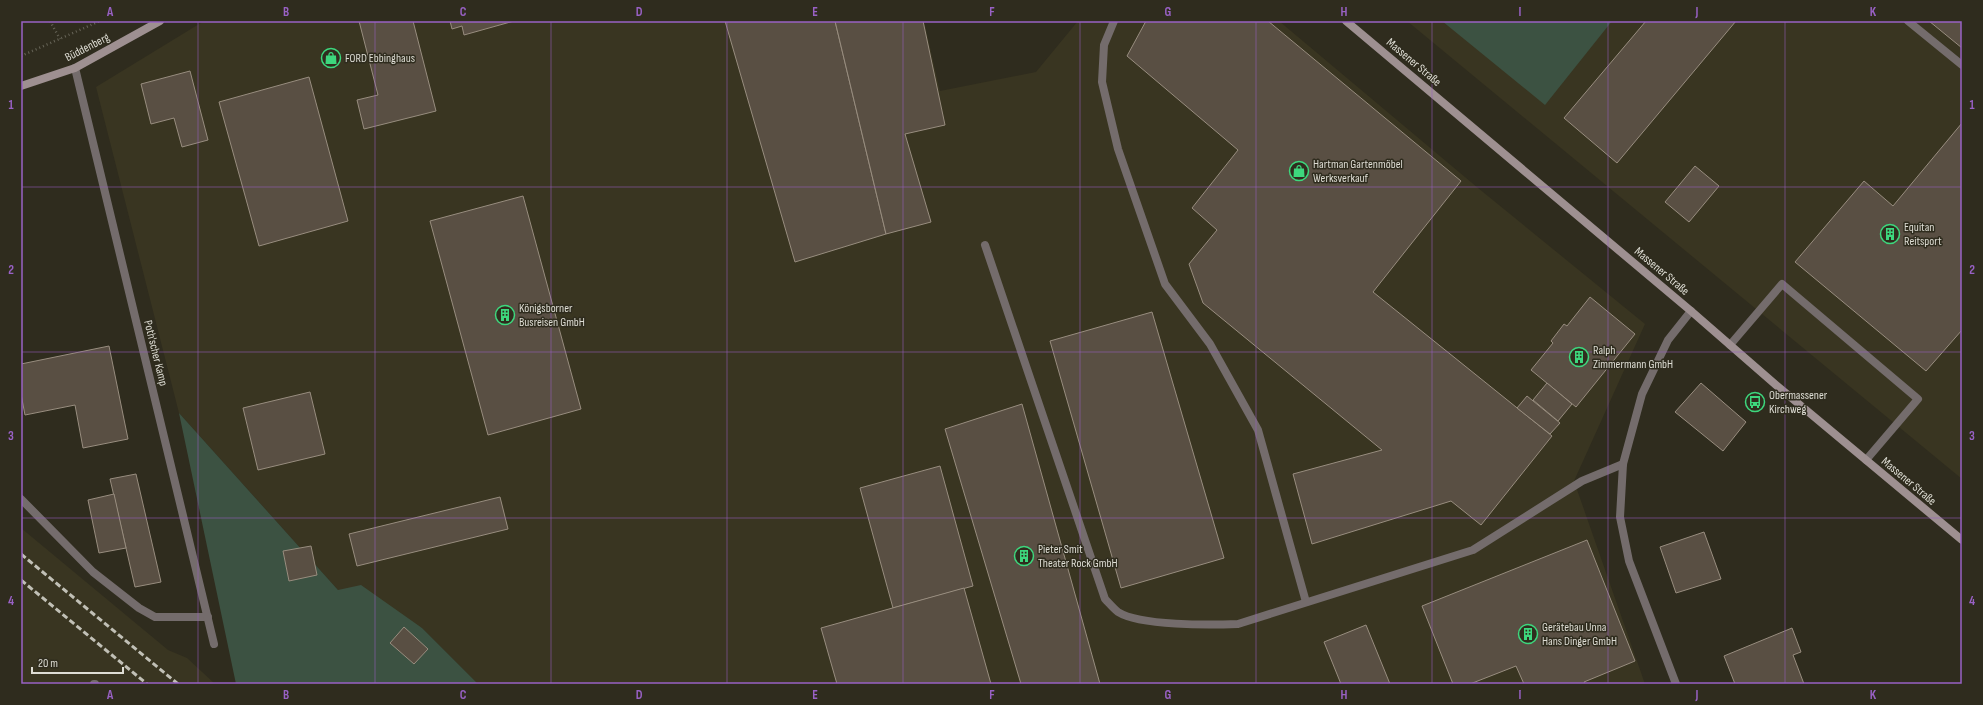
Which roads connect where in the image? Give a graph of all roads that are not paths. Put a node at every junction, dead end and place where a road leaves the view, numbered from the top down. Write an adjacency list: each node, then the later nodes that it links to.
1 (160, 21): 6 (main road, Büddenberg)
2 (1114, 21): 15 (street)
3 (1346, 21): 9 (main road, Massener Straße)
4 (1908, 21): 5 (street)
5 (1962, 65)
6 (75, 68): 7 (main road, Büddenberg); 16 (street, Poth'scher Kamp)
7 (21, 86)
8 (985, 245): 15 (street)
9 (1691, 311): 10 (main road, Massener Straße); 12 (street)
10 (1730, 345): 11 (main road, Massener Straße); 11 (street)
11 (1866, 460): 14 (main road, Massener Straße)
12 (1623, 464): 15 (street); 18 (street)
13 (21, 498): 16 (street)
14 (1962, 540)
15 (1306, 602)
16 (208, 617): 17 (street, Poth'scher Kamp)
17 (214, 644)
18 (1676, 684)

